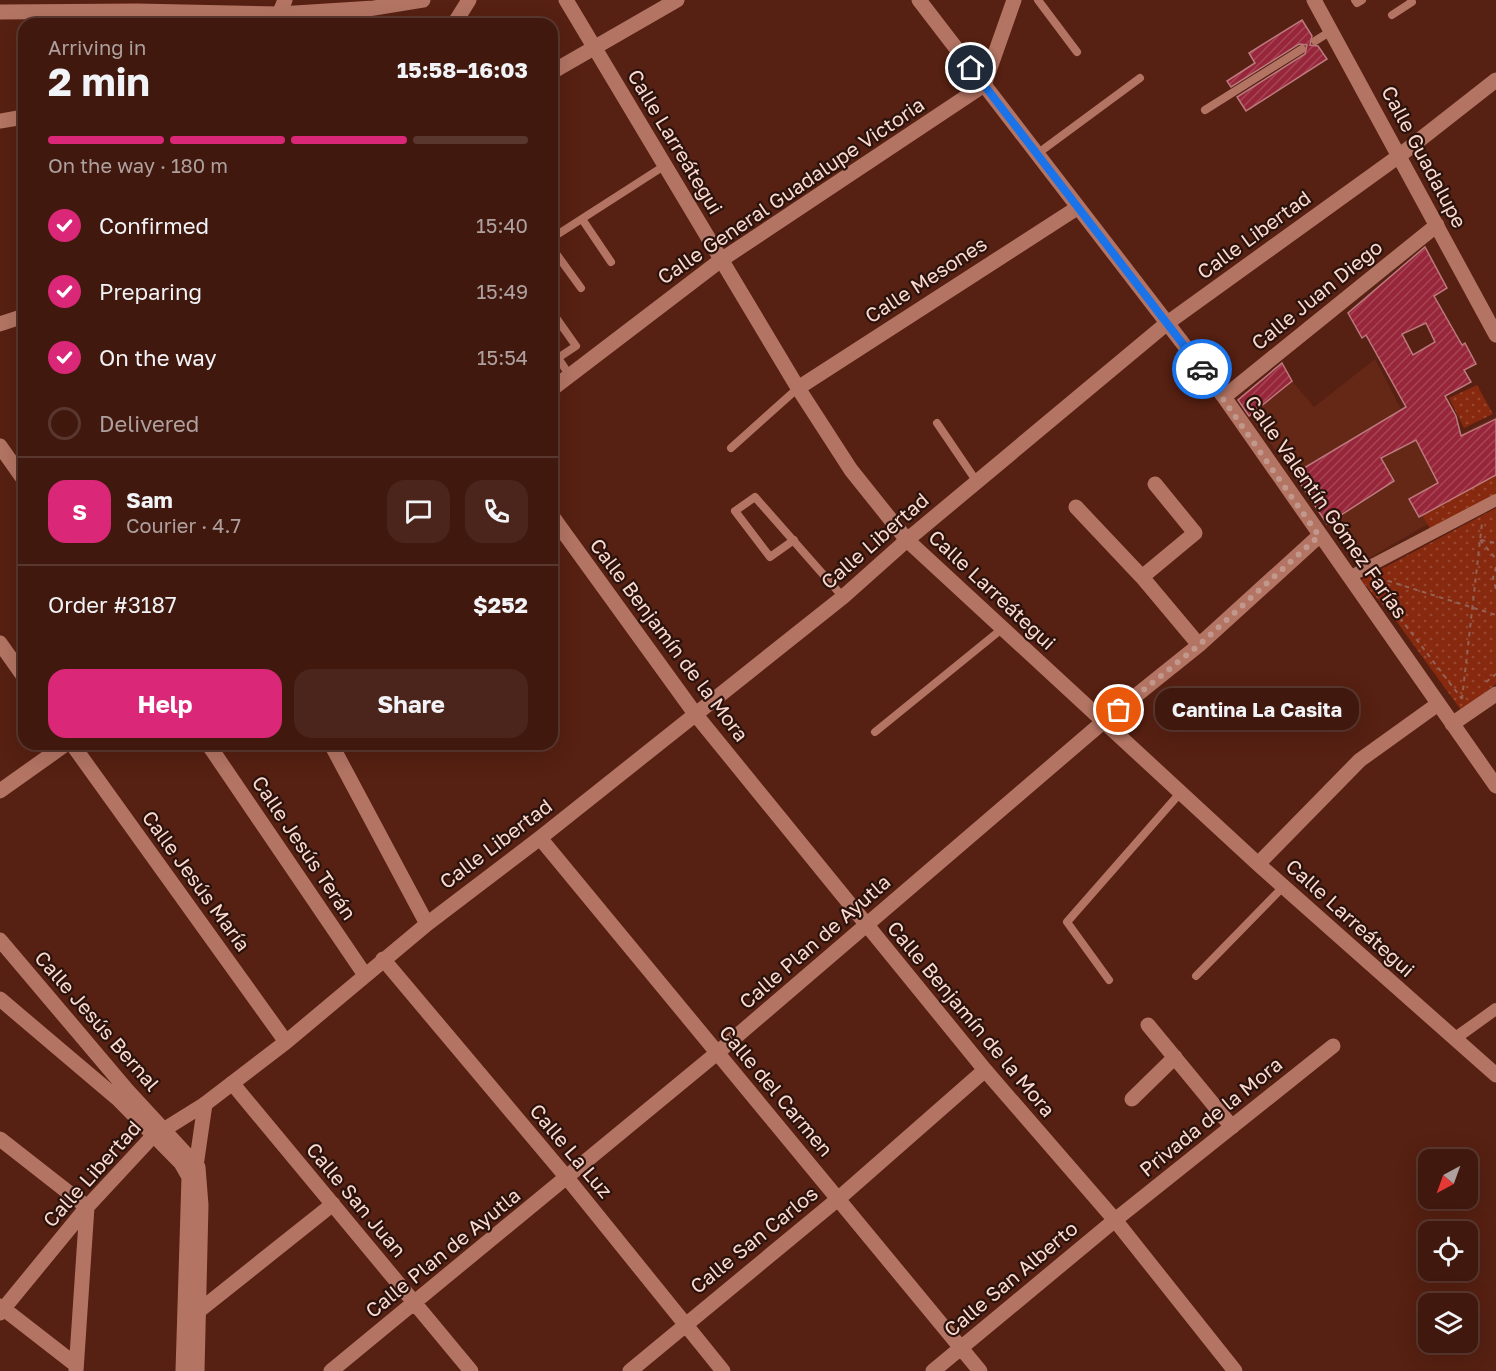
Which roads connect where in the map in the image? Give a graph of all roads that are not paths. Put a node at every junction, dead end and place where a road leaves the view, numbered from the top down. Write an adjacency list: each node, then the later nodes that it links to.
1 (423, 0): 12 (street)
2 (469, 0): 18 (street)
3 (566, 0): 21 (street, Calle Larreátegui)
4 (677, 0): 21 (street)
5 (919, 0): 27 (street, Calle Valentín Gómez Farías)
6 (1014, 0): 27 (street)
7 (1038, 0): 23 (lane)
8 (1314, 0): 19 (street, Calle Guadalupe)
9 (1355, 0): 10 (lane)
10 (1362, 0)
11 (1411, 0): 16 (lane)
12 (374, 8): 15 (street); 17 (street)
13 (0, 12): 14 (street)
14 (137, 12): 15 (street)
15 (280, 13)
16 (1392, 15)
17 (356, 18)
18 (458, 18)
19 (1331, 30): 20 (lane); 32 (street, Calle Guadalupe)
20 (1315, 41)
21 (596, 49): 24 (street); 33 (street, Calle Larreátegui)
22 (1302, 49): 28 (lane)
23 (1077, 52)
24 (558, 69)
25 (1140, 78): 31 (lane)
26 (1496, 80): 32 (street, Calle Libertad)
27 (984, 85): 31 (street, Calle Valentín Gómez Farías); 39 (street, Calle General Guadalupe Victoria)
28 (1205, 110)
29 (18, 118): 30 (street)
30 (0, 121)
31 (1037, 154): 34 (street, Calle Valentín Gómez Farías)
32 (1399, 156): 36 (street, Calle Guadalupe); 45 (street, Calle Libertad)
33 (664, 166): 35 (lane); 39 (street, Calle Larreátegui)
34 (1077, 207): 45 (street, Calle Valentín Gómez Farías); 51 (street, Calle Mesones)
35 (582, 219): 37 (lane); 40 (lane)
36 (1437, 225): 46 (street, Calle Guadalupe); 52 (street, Calle Juan Diego)
37 (558, 234)
38 (558, 257): 41 (lane)
39 (721, 260): 49 (street, Calle General Guadalupe Victoria); 51 (street, Calle Larreátegui)
40 (611, 262)
41 (581, 288)
42 (18, 318): 44 (street)
43 (558, 320): 47 (lane)
44 (0, 324)
45 (1167, 324): 52 (street, Calle Valentín Gómez Farías); 57 (street, Calle Libertad)
46 (1495, 331)
47 (558, 358)
48 (558, 363): 49 (lane)
49 (570, 376): 50 (street, Calle General Guadalupe Victoria)
50 (558, 385)
51 (798, 388): 55 (lane); 64 (street, Calle Larreátegui)
52 (1224, 397): 62 (street, Calle Valentín Gómez Farías)
53 (937, 423): 57 (lane)
54 (0, 446): 56 (street)
55 (731, 448)
56 (18, 472)
57 (977, 482): 64 (street, Calle Libertad)
58 (1155, 484): 65 (street)
59 (1496, 500): 66 (street)
60 (1076, 507): 65 (street)
61 (558, 524): 74 (street, Calle Benjamín de la Mora)
62 (1319, 536): 66 (street, Calle Valentín Gómez Farías); 70 (street, Calle Plan de Ayutla)
63 (794, 540): 63 (lane); 67 (lane)
64 (907, 540): 67 (street, Calle Libertad); 68 (street, Calle Larreátegui)
65 (1142, 577): 70 (street)
66 (1349, 577): 73 (street, Calle Valentín Gómez Farías)
67 (843, 597): 74 (street, Calle Libertad)
68 (1003, 628): 75 (street, Calle Larreátegui); 77 (lane)
69 (0, 643): 71 (street)
70 (1199, 645): 75 (street, Calle Plan de Ayutla)
71 (18, 668)
72 (1496, 694): 76 (street)
73 (1438, 704): 76 (street, Calle Valentín Gómez Farías); 86 (street)
74 (696, 715): 85 (street, Calle Libertad); 89 (street, Calle Benjamín de la Mora)
75 (1103, 722): 84 (street, Calle Larreátegui); 89 (street, Calle Plan de Ayutla)
76 (1452, 724): 82 (street, Calle Valentín Gómez Farías)
77 (875, 732)
78 (58, 750): 83 (street)
79 (76, 750): 99 (street, Calle Jesús María)
80 (212, 750): 92 (street, Calle Jesús Terán)
81 (334, 750): 88 (street)
82 (1496, 786)
83 (0, 791)
84 (1181, 792): 86 (street, Calle Larreátegui); 94 (lane)
85 (540, 838): 88 (street, Calle Libertad); 101 (street, Calle del Carmen)
86 (1258, 864): 87 (street, Calle Larreátegui)
87 (1283, 886): 93 (lane); 98 (street, Calle Larreátegui)
88 (427, 924): 91 (street, Calle Libertad)
89 (866, 925): 101 (street, Calle Plan de Ayutla); 103 (street, Calle Benjamín de la Mora)
90 (0, 940): 109 (street, Calle Jesús Bernal)
91 (383, 960): 92 (street, Calle Libertad); 112 (street, Calle La Luz)
92 (365, 975): 99 (street, Calle Libertad)
93 (1196, 976)
94 (1110, 980)
95 (0, 999): 109 (street)
96 (1496, 1009): 98 (street)
97 (1148, 1025): 102 (street)
98 (1454, 1039): 104 (street, Calle Larreátegui)
99 (286, 1042): 105 (street, Calle Libertad)
100 (1333, 1046): 108 (street, Privada de la Mora)
101 (717, 1053): 112 (street, Calle Plan de Ayutla); 114 (street, Calle del Carmen)
102 (1175, 1058): 106 (street); 108 (street)
103 (985, 1070): 114 (street, Calle San Carlos); 117 (street, Calle Benjamín de la Mora)
104 (1496, 1075)
105 (232, 1083): 107 (street, Calle Libertad); 115 (street, Calle San Juan)
106 (1132, 1099)
107 (205, 1104): 109 (street, Calle Libertad); 111 (street)
108 (1232, 1128): 117 (street, Privada de la Mora)
109 (157, 1133): 111 (street); 113 (street); 116 (street, Calle Libertad)
110 (0, 1139): 116 (street)
111 (198, 1167): 113 (street); 120 (street)
112 (568, 1179): 118 (street, Calle Plan de Ayutla); 121 (street, Calle La Luz)
113 (191, 1184): 120 (street)
114 (838, 1199): 121 (street, Calle San Carlos); 122 (street, Calle del Carmen)
115 (333, 1204): 118 (street, Calle San Juan); 120 (street)
116 (87, 1207): 119 (street, Calle Libertad); 123 (street)
117 (1115, 1220): 122 (street, Calle San Alberto); 132 (street, Calle Benjamín de la Mora)
118 (415, 1304): 126 (street, Calle Plan de Ayutla); 127 (street, Calle San Juan)
119 (1, 1310): 123 (street)
120 (193, 1310): 124 (street); 125 (street)
121 (685, 1323): 128 (street, Calle San Carlos); 129 (street, Calle La Luz)
122 (961, 1348): 130 (street, Calle San Alberto); 131 (street, Calle del Carmen)
123 (76, 1368)
124 (183, 1371)
125 (197, 1371)
126 (332, 1371)
127 (471, 1371)
128 (630, 1371)
129 (723, 1371)
130 (933, 1371)
131 (980, 1371)
132 (1234, 1371)

